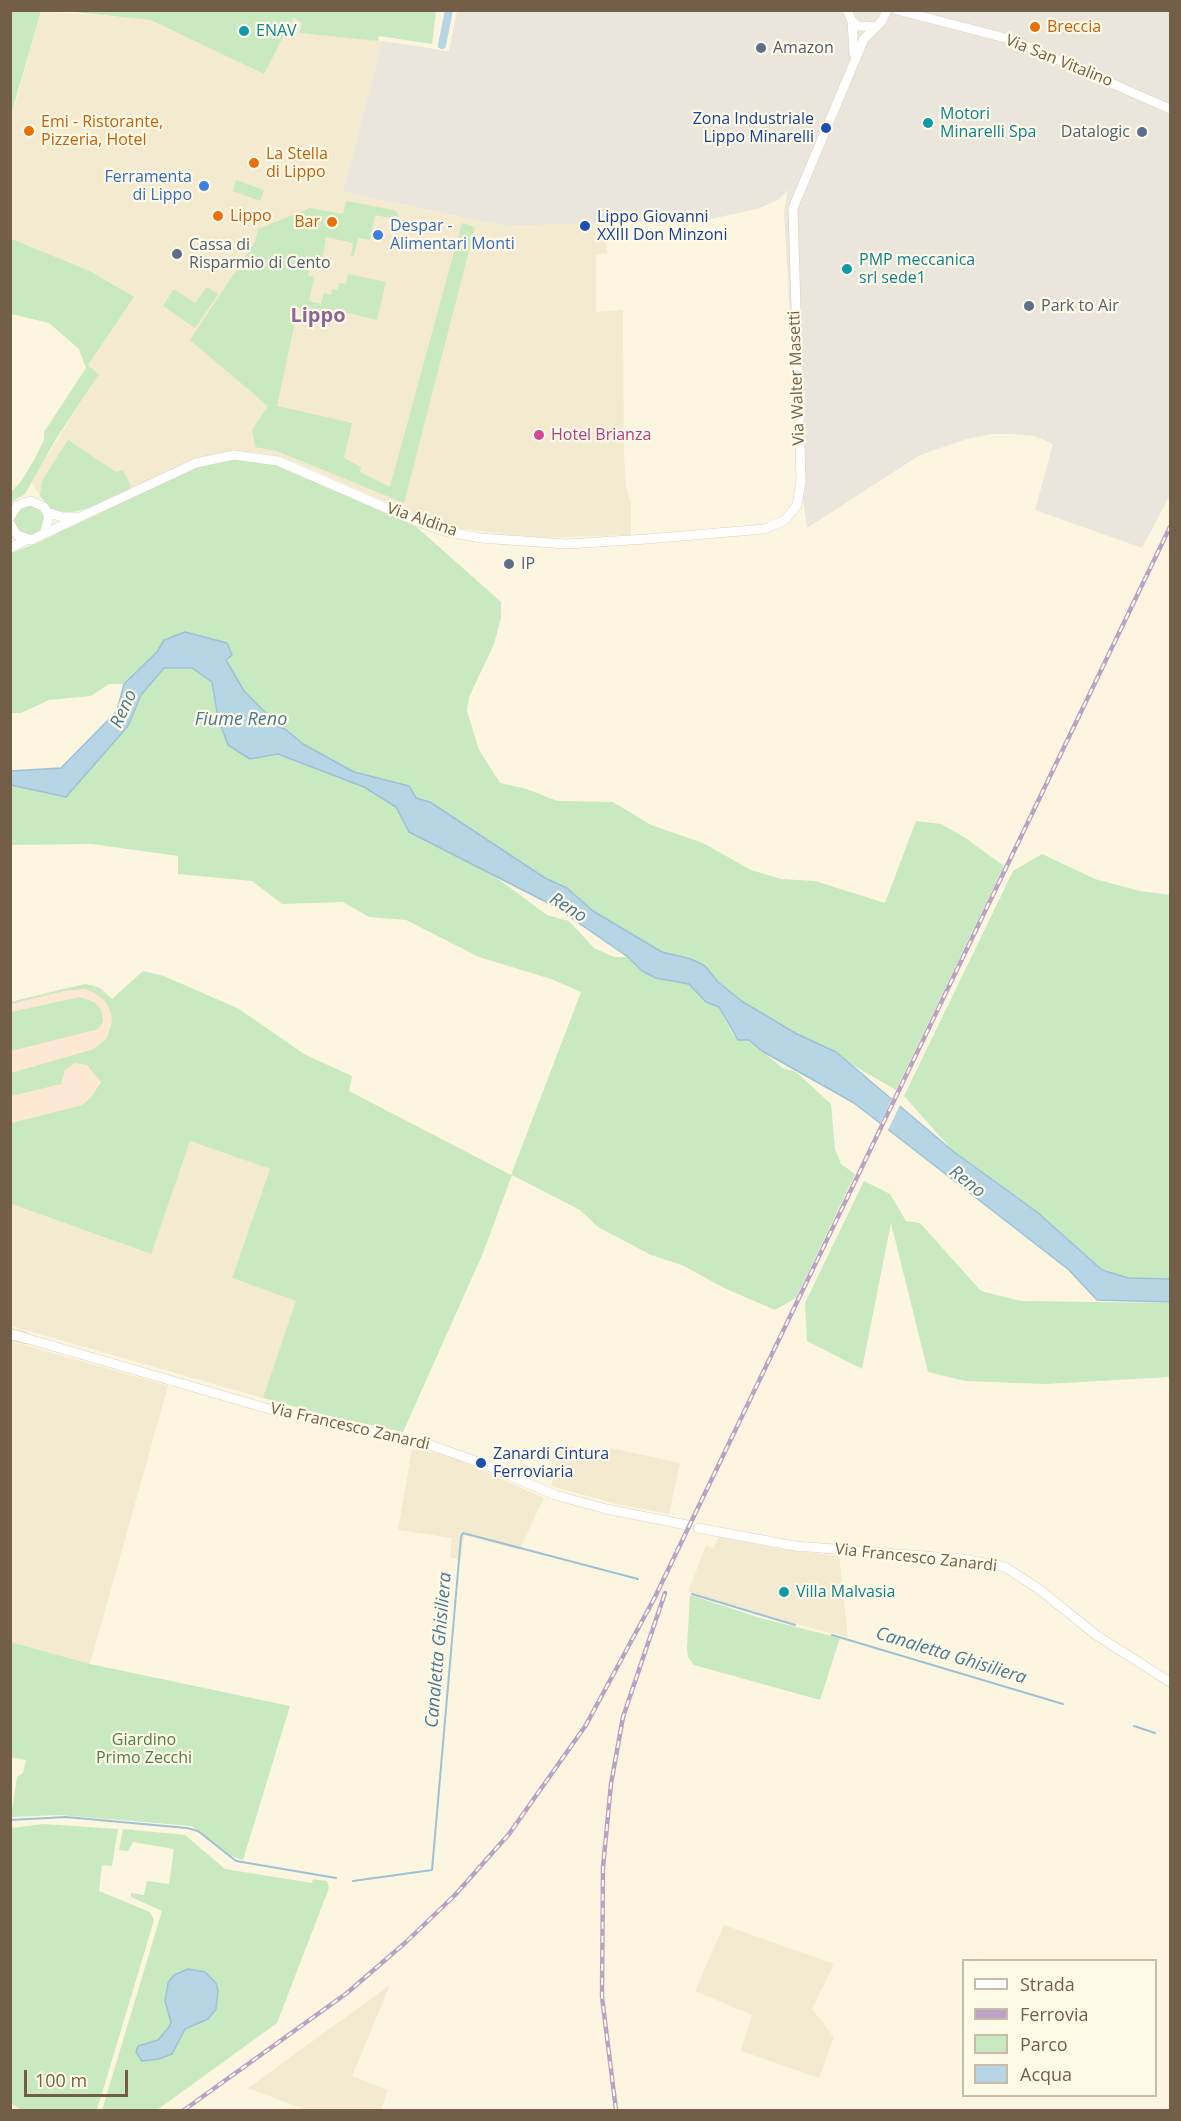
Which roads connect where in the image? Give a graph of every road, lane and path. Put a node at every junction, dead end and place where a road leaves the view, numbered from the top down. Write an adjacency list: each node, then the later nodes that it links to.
1 (847, 10): 5 (street)
2 (887, 10): 6 (street)
3 (897, 10): 4 (street, Via San Vitalino)
4 (908, 16): 6 (street, Via San Vitalino); 8 (street, Via San Vitalino)
5 (852, 21): 6 (street); 7 (street)
6 (879, 24): 7 (street)
7 (851, 68): 13 (street, Via Walter Masetti)
8 (1170, 109)
9 (100, 509): 10 (street, Via Aldina); 13 (street, Via Aldina); 14 (street, Via Aldina)
10 (47, 512): 11 (street, Via Aldina); 14 (street)
11 (10, 517)
12 (11, 528): 15 (street)
13 (764, 529)
14 (44, 534): 15 (street, Via Aldina)
15 (26, 540): 16 (street, Via Aldina)
16 (10, 548)
17 (10, 1334): 18 (main road, Via Francesco Zanardi)
18 (25, 1338): 19 (street, Via Francesco Zanardi)
19 (687, 1525)
20 (698, 1528): 21 (street, Via Francesco Zanardi)
21 (1170, 1682)

